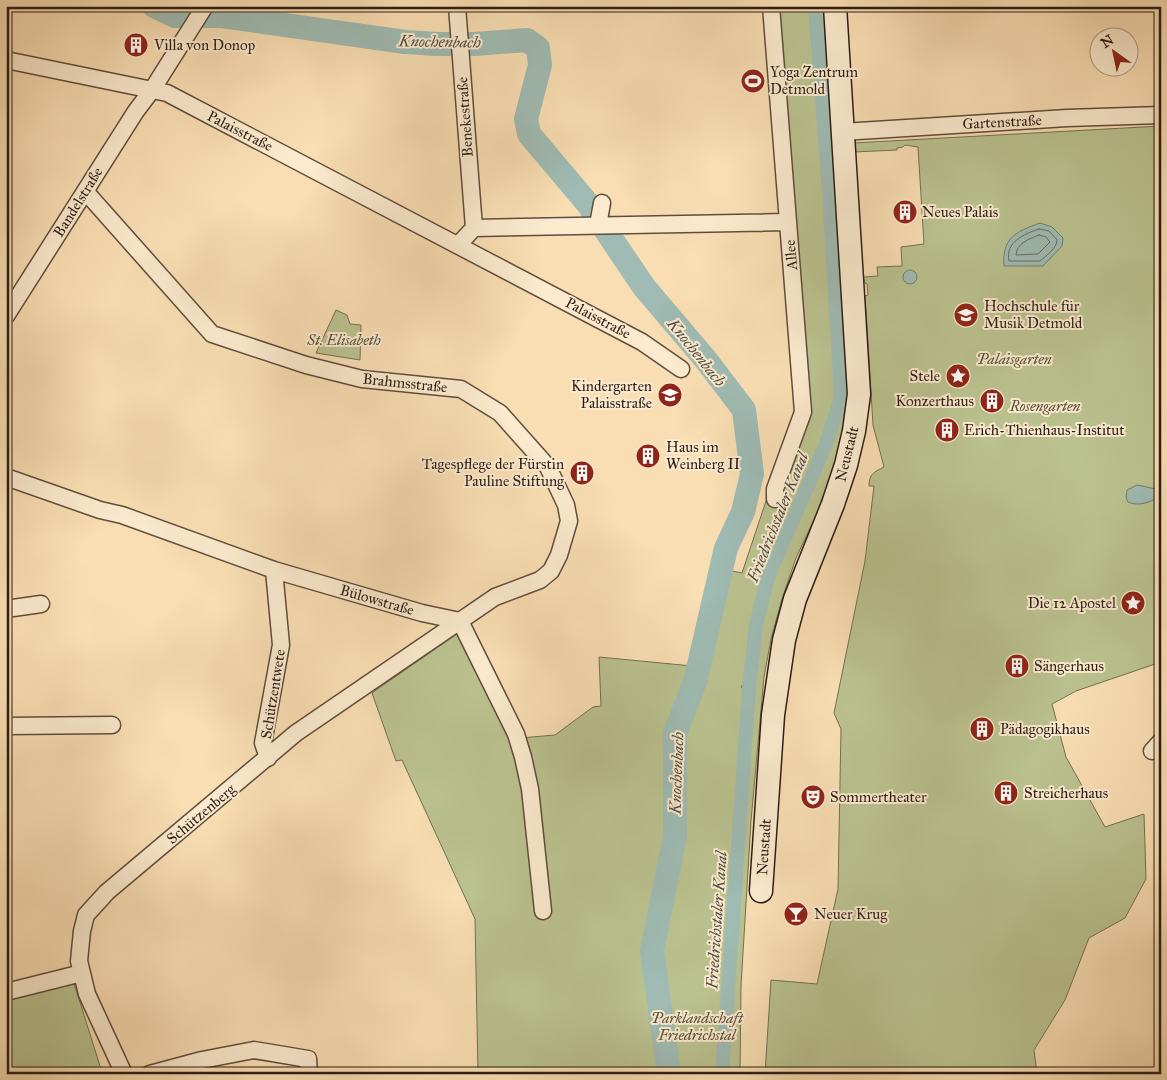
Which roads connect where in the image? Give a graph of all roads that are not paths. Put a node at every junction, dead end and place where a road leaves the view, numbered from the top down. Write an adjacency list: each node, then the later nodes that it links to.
1 (205, 6): 6 (street, Bandelstraße)
2 (772, 6): 11 (street, Allee)
3 (834, 6): 8 (main road, Neustadt)
4 (458, 14): 13 (street, Benekestraße)
5 (6, 60): 6 (street, Palaisstraße)
6 (152, 90): 9 (street, Bandelstraße); 14 (street, Palaisstraße)
7 (1161, 115): 8 (street, Gartenstraße)
8 (842, 132): 26 (main road, Neustadt)
9 (86, 191): 15 (street, Bandelstraße); 22 (street, Brahmsstraße)
10 (602, 203): 12 (street)
11 (788, 222): 12 (street); 18 (street, Allee)
12 (597, 225): 13 (street)
13 (474, 228): 14 (street)
14 (458, 245): 16 (street, Palaisstraße)
15 (6, 316)
16 (681, 369)
17 (6, 477): 19 (street, Bülowstraße)
18 (775, 499)
19 (274, 570): 22 (street, Bülowstraße); 25 (street, Schützentwete)
20 (41, 604): 21 (street)
21 (6, 609)
22 (460, 622): 25 (street, Schützenberg); 27 (street)
23 (112, 724): 24 (street)
24 (6, 726)
25 (268, 758): 28 (street, Schützenberg)
26 (761, 891)
27 (544, 911)
28 (82, 973): 29 (street); 30 (street, Schützenberg)
29 (6, 992)
30 (124, 1074)
31 (150, 1074): 32 (street)
32 (309, 1074)

